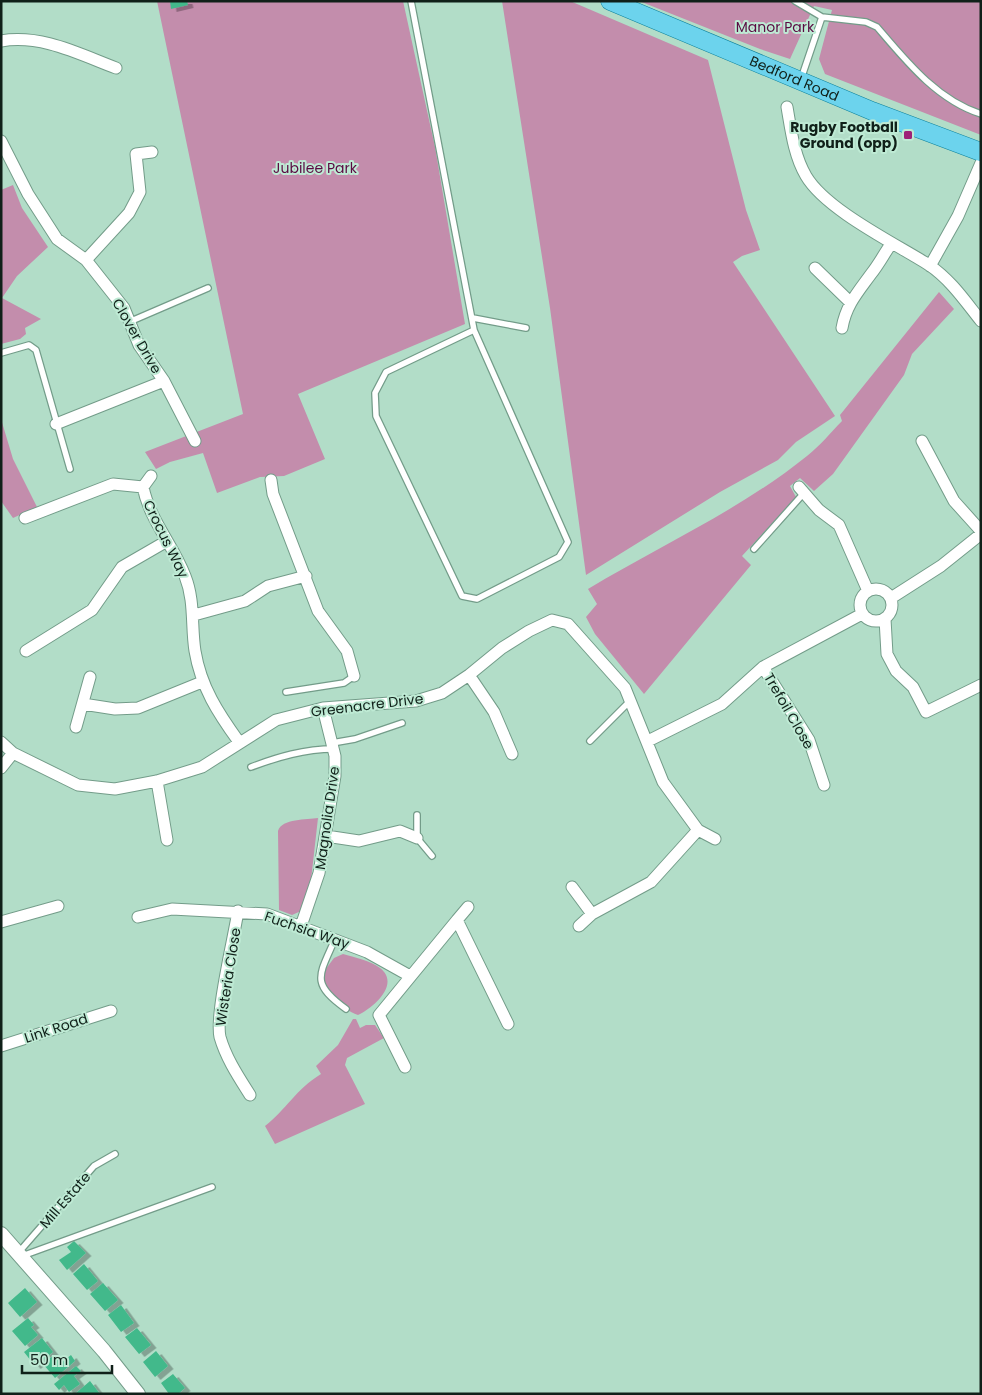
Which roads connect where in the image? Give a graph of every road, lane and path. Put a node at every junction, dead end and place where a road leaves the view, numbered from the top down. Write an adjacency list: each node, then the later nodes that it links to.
1 (411, 1): 20 (lane)
2 (610, 1): 7 (main road, Bedford Road)
3 (795, 1): 4 (lane)
4 (822, 18): 7 (lane); 9 (lane)
5 (1, 41): 6 (street)
6 (116, 68)
7 (801, 81): 12 (main road, Bedford Road)
8 (787, 107): 14 (street)
9 (981, 114)
10 (1, 141): 15 (street, Clover Drive)
11 (152, 152): 15 (street)
12 (981, 152)
13 (981, 163): 16 (street)
14 (891, 244): 16 (street); 19 (street)
15 (86, 260): 22 (street, Clover Drive)
16 (930, 266): 21 (street)
17 (815, 268): 19 (street)
18 (208, 288): 22 (lane)
19 (850, 302): 24 (street)
20 (472, 318): 23 (lane); 25 (lane)
21 (981, 321)
22 (129, 322): 27 (street, Clover Drive)
23 (526, 328)
24 (842, 328)
25 (474, 330): 25 (lane)
26 (1, 353): 28 (lane)
27 (164, 381): 28 (street); 29 (street, Clover Drive)
28 (56, 424): 31 (lane)
29 (196, 441)
30 (922, 441): 37 (street)
31 (70, 469)
32 (151, 476): 34 (street, Crocus Way)
33 (271, 480): 40 (street)
34 (143, 487): 36 (street); 38 (street, Crocus Way)
35 (802, 490): 39 (lane); 41 (street)
36 (25, 518)
37 (981, 533): 42 (street)
38 (167, 541): 44 (street, Crocus Way); 46 (street)
39 (754, 549)
40 (306, 576): 44 (street); 49 (street)
41 (868, 591): 42 (street); 43 (street)
42 (891, 598): 45 (street)
43 (862, 614): 45 (street); 47 (street)
44 (194, 615): 51 (street, Crocus Way)
45 (885, 619): 52 (street)
46 (26, 651)
47 (763, 666): 60 (street); 69 (street, Trefoil Close)
48 (469, 675): 54 (street, Greenacre Drive); 56 (street, Greenacre Drive); 65 (street)
49 (354, 676): 53 (lane)
50 (90, 677): 55 (street)
51 (202, 682): 55 (street); 62 (street, Crocus Way)
52 (981, 685)
53 (286, 692)
54 (630, 701): 59 (lane); 60 (street)
55 (83, 704): 58 (street)
56 (323, 708): 62 (street, Greenacre Drive); 63 (street, Magnolia Drive)
57 (402, 723): 63 (lane)
58 (76, 727)
59 (590, 741)
60 (648, 741): 71 (street)
61 (1, 742): 64 (street, Greenacre Drive)
62 (239, 742): 68 (street, Greenacre Drive)
63 (333, 746): 66 (lane); 72 (street, Magnolia Drive)
64 (13, 753): 67 (street); 68 (street, Greenacre Drive)
65 (512, 754)
66 (251, 767)
67 (1, 768)
68 (158, 781): 75 (street)
69 (824, 785)
70 (417, 815): 73 (lane)
71 (698, 830): 74 (street); 81 (street)
72 (326, 836): 73 (street); 85 (street, Magnolia Drive)
73 (417, 838): 76 (lane)
74 (715, 839)
75 (167, 840)
76 (432, 856)
77 (572, 887): 81 (street)
78 (58, 906): 84 (street)
79 (468, 907): 83 (street)
80 (238, 911): 82 (street, Fuchsia Way); 85 (street, Fuchsia Way); 94 (street, Wisteria Close)
81 (592, 914): 86 (street)
82 (138, 917)
83 (457, 920): 88 (street); 91 (street)
84 (1, 922)
85 (301, 926): 87 (street, Fuchsia Way)
86 (579, 926)
87 (335, 939): 88 (street, Fuchsia Way); 89 (lane)
88 (410, 976): 93 (street)
89 (346, 1009)
90 (111, 1011): 92 (street, Link Road)
91 (508, 1024)
92 (1, 1046)
93 (404, 1067)
94 (250, 1095)
95 (115, 1154): 98 (lane, Mill Estate)
96 (212, 1187): 98 (lane)
97 (1, 1234): 98 (street)
98 (20, 1254): 99 (street)
99 (138, 1394)

